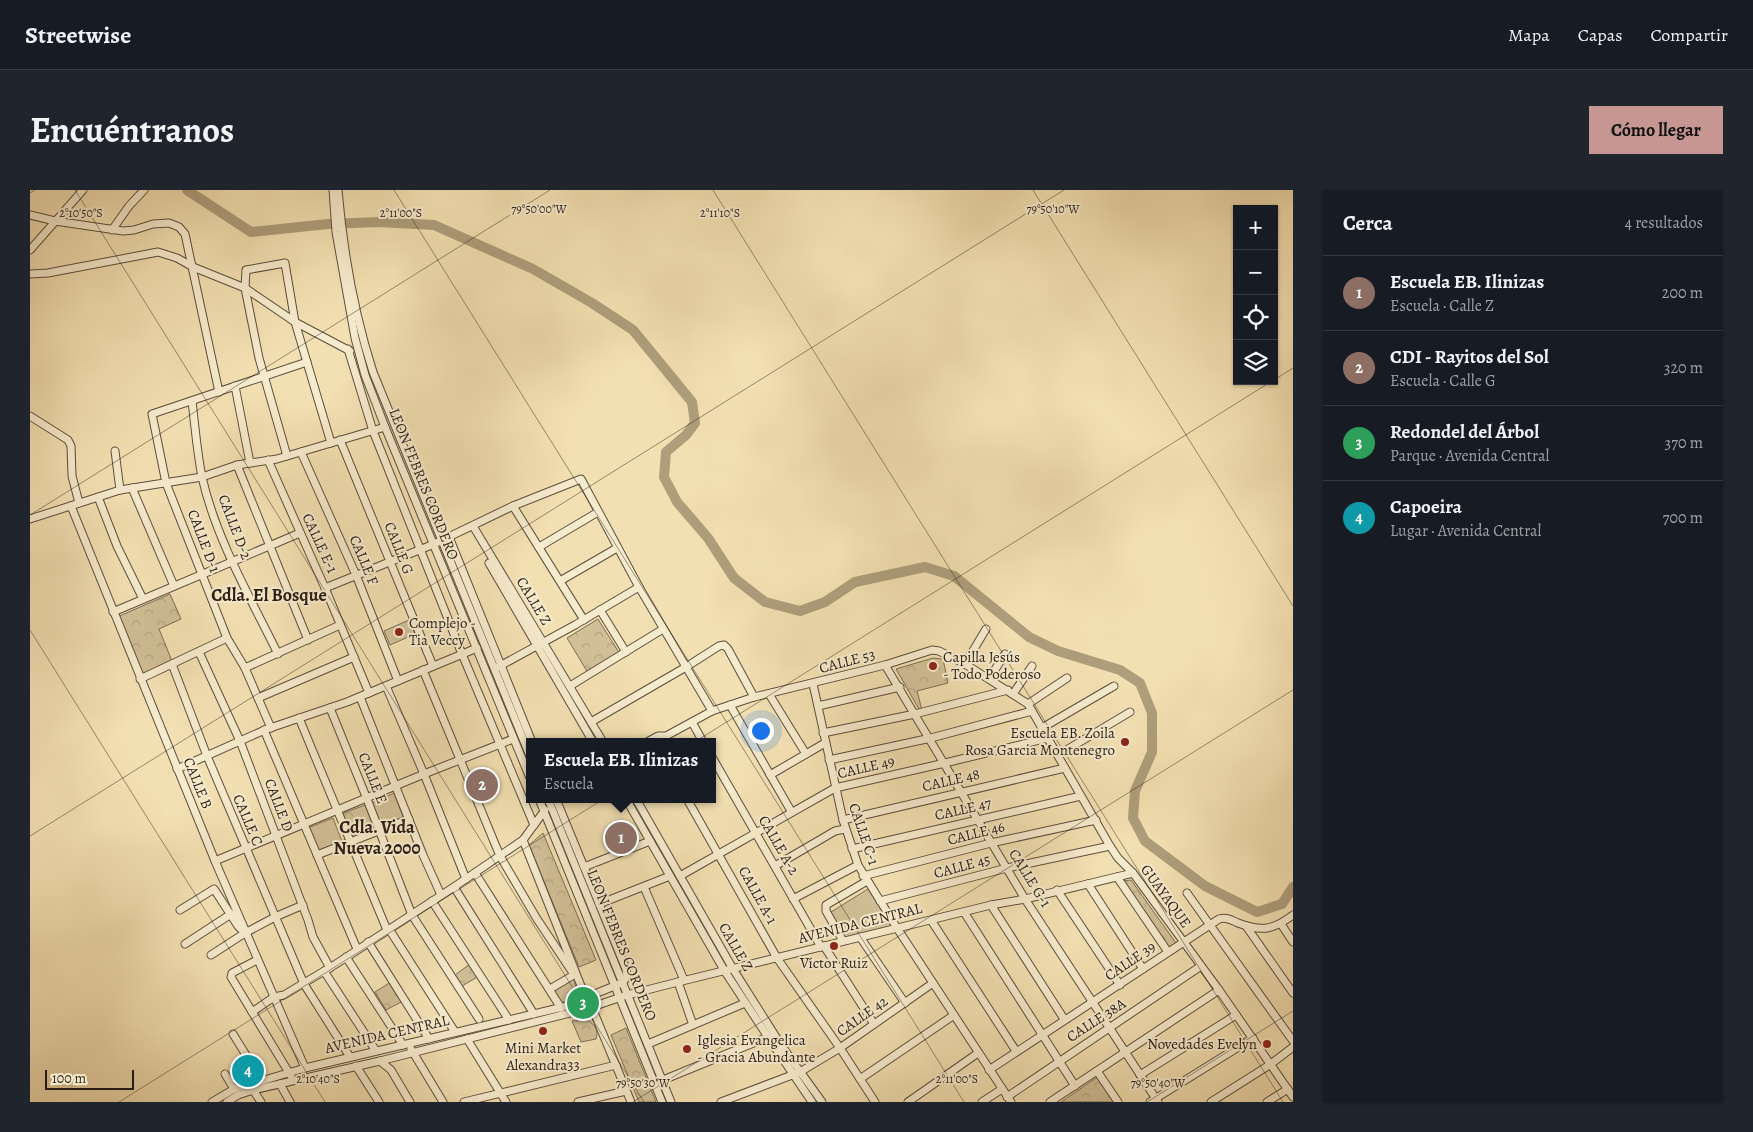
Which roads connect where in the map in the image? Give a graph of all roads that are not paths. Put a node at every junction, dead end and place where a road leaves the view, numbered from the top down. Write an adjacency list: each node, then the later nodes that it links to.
1 (83, 190): 7 (street)
2 (144, 190): 8 (street)
3 (333, 190): 5 (street, LEON FEBRES CORDERO)
4 (338, 190): 5 (street, LEON FEBRES CORDERO)
5 (337, 213): 15 (street, LEON FEBRES CORDERO)
6 (30, 215): 7 (street)
7 (56, 221): 8 (street); 9 (street)
8 (112, 230): 10 (street)
9 (30, 250)
10 (193, 267): 11 (street); 12 (street); 19 (street)
11 (30, 274)
12 (245, 288): 13 (street); 13 (street); 17 (street)
13 (295, 322): 14 (street); 16 (street)
14 (348, 349): 15 (street); 23 (street)
15 (363, 355): 22 (street, LEON FEBRES CORDERO); 45 (street, LEON FEBRES CORDERO)
16 (307, 362): 17 (street); 25 (street)
17 (264, 375): 18 (street); 28 (street)
18 (235, 386): 19 (street); 30 (street)
19 (219, 392): 20 (street)
20 (192, 401): 32 (street, CALLE D-2); 33 (street, CALLE D-1)
21 (30, 416): 37 (street)
22 (385, 427): 23 (street); 46 (street, LEON FEBRES CORDERO)
23 (373, 431): 24 (street); 49 (street)
24 (340, 440): 25 (street); 52 (street, CALLE G)
25 (331, 443): 27 (street)
26 (116, 451): 35 (street)
27 (301, 452): 28 (street); 53 (street, CALLE F)
28 (287, 456): 29 (street)
29 (268, 460): 30 (street); 43 (street, CALLE E-1)
30 (250, 463): 31 (street)
31 (237, 465): 32 (street); 47 (street)
32 (202, 477): 33 (street); 51 (street, CALLE D-2)
33 (166, 483): 34 (street); 54 (street, CALLE D-1)
34 (132, 488): 35 (street); 56 (street)
35 (120, 490): 36 (street)
36 (98, 497): 37 (street); 59 (street)
37 (79, 503): 38 (street)
38 (71, 506): 41 (street); 61 (street, CALLE B)
39 (513, 506): 40 (street); 42 (street); 48 (street)
40 (598, 512): 48 (street); 50 (street)
41 (30, 519)
42 (470, 527): 44 (street); 72 (street, CALLE Z)
43 (300, 533): 47 (street); 58 (street, CALLE E-1)
44 (449, 537): 45 (street); 65 (street)
45 (442, 540): 46 (street); 63 (street, LEON FEBRES CORDERO)
46 (434, 544): 49 (street); 73 (street, LEON FEBRES CORDERO)
47 (269, 547): 51 (street); 69 (street)
48 (539, 547): 55 (street)
49 (420, 548): 52 (street); 77 (street)
50 (617, 548): 55 (street); 57 (street)
51 (232, 561): 54 (street); 76 (street, CALLE D-2)
52 (390, 561): 53 (street); 83 (street, CALLE G)
53 (356, 575): 58 (street); 93 (street, CALLE F)
54 (202, 576): 56 (street); 68 (street, CALLE D-1)
55 (560, 581): 62 (street)
56 (174, 586): 59 (street)
57 (639, 587): 60 (street); 66 (street)
58 (325, 588): 64 (street, CALLE E-1)
59 (143, 599): 61 (street)
60 (600, 610): 62 (street); 75 (street)
61 (113, 612): 91 (street, CALLE B)
62 (584, 620): 72 (street)
63 (476, 624): 65 (street); 71 (street, LEON FEBRES CORDERO)
64 (340, 625): 69 (street); 79 (street, CALLE E-1)
65 (486, 628): 70 (street)
66 (663, 629): 75 (street); 86 (street)
67 (986, 629): 81 (street)
68 (227, 638): 74 (street); 87 (street, CALLE D-1)
69 (308, 640): 76 (street)
70 (492, 642): 71 (street); 84 (street)
71 (484, 645): 89 (street, LEON FEBRES CORDERO)
72 (541, 645): 84 (street); 96 (street, CALLE Z); 121 (street, CALLE Z)
73 (477, 648): 77 (street); 89 (street, LEON FEBRES CORDERO)
74 (199, 652): 80 (street); 128 (street, CALLE D)
75 (626, 652): 96 (street)
76 (278, 654): 87 (street)
77 (462, 654): 83 (street); 130 (street)
78 (1005, 654): 92 (street)
79 (354, 657): 100 (street, CALLE E-1); 104 (street)
80 (172, 664): 91 (street); 134 (street, CALLE C)
81 (965, 664): 82 (street, CALLE 53); 92 (street, CALLE 53)
82 (885, 665): 94 (street, CALLE 53); 98 (street, CALLE G-1)
83 (433, 666): 88 (street)
84 (501, 666): 89 (street); 120 (street)
85 (1032, 666): 99 (street)
86 (686, 667): 103 (street); 109 (street); 113 (street)
87 (245, 668): 104 (street, CALLE D-1)
88 (423, 670): 93 (street); 135 (street)
89 (490, 671): 117 (street, LEON FEBRES CORDERO); 127 (street, LEON FEBRES CORDERO)
90 (1067, 678): 108 (street)
91 (140, 679): 140 (street, CALLE B)
92 (990, 679): 99 (street, CALLE 53)
93 (398, 681): 95 (street)
94 (813, 684): 101 (street, CALLE 53); 106 (street, CALLE C-1)
95 (386, 686): 100 (street); 142 (street)
96 (570, 686): 113 (street, CALLE Z)
97 (1114, 686): 115 (street)
98 (900, 687): 106 (street); 111 (street, CALLE G-1)
99 (1011, 692): 108 (street, CALLE 53); 111 (street)
100 (369, 693): 102 (street)
101 (769, 694): 103 (street, CALLE 53); 132 (street)
102 (360, 697): 107 (street); 144 (street)
103 (754, 697): 105 (street, CALLE 53)
104 (258, 698): 116 (street, CALLE D-1)
105 (730, 705): 109 (street, CALLE 53); 143 (street)
106 (818, 706): 118 (street, CALLE C-1)
107 (330, 708): 112 (street); 148 (street, CALLE E)
108 (1030, 708): 115 (street, GUAYAQUE); 125 (street)
109 (712, 711): 114 (street, CALLE 53)
110 (1130, 712): 133 (street)
111 (915, 714): 118 (street); 125 (street, CALLE G-1)
112 (299, 718): 116 (street); 155 (street)
113 (591, 722): 122 (street, CALLE Z)
114 (692, 722): 123 (street, CALLE 53); 124 (street)
115 (1042, 728): 126 (street, GUAYAQUE)
116 (267, 729): 128 (street); 162 (street, CALLE D-1)
117 (520, 733): 119 (street); 131 (street, LEON FEBRES CORDERO)
118 (823, 733): 129 (street, CALLE C-1)
119 (529, 738)
120 (531, 738)
121 (591, 738)
122 (601, 738)
123 (666, 738)
124 (701, 738)
125 (931, 738): 136 (street); 138 (street, CALLE G-1)
126 (1048, 738): 133 (street, GUAYAQUE); 138 (street, CALLE 49)
127 (513, 739): 130 (street); 141 (street, LEON FEBRES CORDERO)
128 (240, 741): 134 (street); 167 (street, CALLE D)
129 (825, 743): 132 (street); 136 (street, CALLE C-1)
130 (500, 744): 135 (street); 163 (street)
131 (526, 747)
132 (806, 754): 143 (street)
133 (1058, 755): 139 (street, GUAYAQUE)
134 (207, 756): 140 (street); 173 (street, CALLE C)
135 (461, 760): 142 (street); 177 (street)
136 (829, 760): 145 (street, CALLE C-1)
137 (716, 764): 166 (street, CALLE A-2)
138 (945, 764): 145 (street, CALLE 49); 146 (street, CALLE G-1)
139 (1065, 768): 146 (street, CALLE 48); 147 (street, GUAYAQUE)
140 (177, 769): 178 (street, CALLE B)
141 (526, 769)
142 (424, 774): 144 (street); 189 (street)
143 (770, 775): 157 (street)
144 (396, 787): 148 (street); 158 (street)
145 (835, 788): 157 (street, CALLE 49); 159 (street, CALLE C-1)
146 (962, 792): 159 (street, CALLE 48); 160 (street, CALLE G-1)
147 (1081, 796): 160 (street, CALLE 47); 161 (street, GUAYAQUE)
148 (367, 799): 155 (street); 165 (street, CALLE E)
149 (540, 803): 156 (street, LEON FEBRES CORDERO)
150 (553, 803): 156 (street)
151 (556, 803): 179 (street, LEON FEBRES CORDERO)
152 (628, 803): 169 (street, CALLE Z)
153 (638, 803): 186 (street, CALLE Z)
154 (689, 803): 175 (street, CALLE A-1)
155 (337, 811): 162 (street); 170 (street)
156 (543, 811): 163 (street); 241 (street, LEON FEBRES CORDERO)
157 (792, 812): 166 (street, CALLE 49)
158 (409, 819): 165 (street); 196 (street)
159 (843, 820): 164 (street, CALLE C-1)
160 (978, 820): 171 (street, CALLE G-1); 174 (street, CALLE 47)
161 (1096, 820): 171 (street, CALLE 46); 172 (street, GUAYAQUE)
162 (304, 825): 167 (street); 176 (street, CALLE D-1)
163 (534, 825): 168 (street)
164 (845, 829): 174 (street, CALLE C-1); 181 (street)
165 (380, 831): 170 (street); 207 (street, CALLE E)
166 (755, 832): 175 (street, CALLE 49); 181 (street, CALLE A-2)
167 (276, 836): 173 (street); 202 (street, CALLE D)
168 (523, 840): 177 (street); 244 (street)
169 (650, 841): 179 (street); 185 (street, CALLE Z)
170 (350, 843): 176 (street); 216 (street)
171 (991, 843): 182 (street, CALLE G-1); 188 (street, CALLE 46)
172 (1110, 846): 182 (street, CALLE 45); 184 (street, GUAYAQUE)
173 (245, 848): 178 (street); 209 (street, CALLE C)
174 (852, 849): 180 (street, CALLE C-1)
175 (719, 854): 186 (street, CALLE 49); 229 (street, CALLE A-1)
176 (317, 856): 225 (street, CALLE D-1)
177 (500, 856): 183 (street); 242 (street)
178 (215, 862): 217 (street, CALLE B)
179 (580, 864): 195 (street); 195 (street, LEON FEBRES CORDERO)
180 (858, 865): 188 (street, CALLE C-1); 197 (street)
181 (775, 866): 197 (street, CALLE A-2)
182 (1007, 868): 198 (street, CALLE G-1); 200 (street, CALLE 45)
183 (475, 873): 189 (street); 242 (street)
184 (1133, 873): 187 (street, AVENIDA CENTRAL); 222 (street, GUAYAQUE)
185 (670, 876): 192 (street); 235 (street, CALLE Z)
186 (680, 876): 233 (street, CALLE Z)
187 (1117, 877): 190 (street, AVENIDA CENTRAL); 226 (street)
188 (865, 878): 200 (street, CALLE C-1); 219 (street, CALLE 46)
189 (466, 879): 191 (street)
190 (1088, 884): 193 (street, AVENIDA CENTRAL); 234 (street)
191 (454, 887): 196 (street); 257 (street)
192 (644, 887): 201 (street); 236 (street)
193 (1057, 890): 198 (street, AVENIDA CENTRAL); 240 (street)
194 (1187, 893): 213 (street)
195 (591, 894): 201 (street); 210 (street, LEON FEBRES CORDERO)
196 (441, 895): 199 (street)
197 (793, 899): 224 (street, CALLE A-2)
198 (1025, 899): 203 (street, AVENIDA CENTRAL); 249 (street, CALLE G-1)
199 (432, 901): 207 (street); 262 (street)
200 (880, 901): 215 (street, CALLE C-1)
201 (599, 904): 210 (street)
202 (302, 905): 209 (street); 232 (street, CALLE D)
203 (991, 905): 205 (street, AVENIDA CENTRAL); 261 (street)
204 (180, 910): 206 (street)
205 (964, 912): 211 (street, AVENIDA CENTRAL); 268 (street)
206 (231, 914): 217 (street); 223 (street)
207 (412, 915): 216 (street); 260 (street, CALLE E)
208 (1293, 915): 212 (street, CALLE 39)
209 (275, 917): 217 (street); 239 (street, CALLE C)
210 (601, 919): 237 (street)
211 (932, 920): 215 (street, AVENIDA CENTRAL); 279 (street)
212 (1281, 924): 214 (street, CALLE 39); 221 (street)
213 (1210, 925): 214 (street, CALLE 39); 222 (street, CALLE 39); 273 (street)
214 (1246, 926): 245 (street)
215 (897, 928): 218 (street, AVENIDA CENTRAL); 238 (street, CALLE C-1)
216 (388, 930): 220 (street); 266 (street)
217 (245, 933): 227 (street); 230 (street, CALLE B)
218 (860, 937): 219 (street, AVENIDA CENTRAL); 251 (street)
219 (844, 941): 224 (street, AVENIDA CENTRAL)
220 (368, 942): 225 (street); 271 (street)
221 (1293, 942)
222 (1183, 943): 226 (street, CALLE 39); 231 (street, GUAYAQUE)
223 (185, 944)
224 (822, 946): 229 (street, AVENIDA CENTRAL); 263 (street, CALLE A-2)
225 (357, 950): 228 (street)
226 (1168, 952): 234 (street, CALLE 39)
227 (211, 955)
228 (346, 957): 232 (street); 274 (street)
229 (777, 958): 233 (street, AVENIDA CENTRAL); 277 (street, CALLE A-1)
230 (257, 960): 247 (street, CALLE B); 255 (street)
231 (1201, 966): 243 (street, GUAYAQUE); 265 (street, CALLE 38A)
232 (327, 969): 239 (street); 278 (street, CALLE D)
233 (733, 969): 235 (street, AVENIDA CENTRAL); 293 (street, CALLE Z)
234 (1143, 969): 240 (street, CALLE 39)
235 (724, 970): 236 (street, AVENIDA CENTRAL); 250 (street, CALLE Z)
236 (681, 981): 248 (street, AVENIDA CENTRAL); 264 (street)
237 (622, 983): 241 (street); 248 (street, LEON FEBRES CORDERO)
238 (933, 983): 251 (street, CALLE 42); 258 (street, CALLE C-1)
239 (304, 984): 247 (street); 283 (street, CALLE C)
240 (1120, 985): 249 (street, CALLE 39)
241 (615, 986): 246 (street); 248 (street, LEON FEBRES CORDERO)
242 (550, 989): 253 (street)
243 (1219, 990): 259 (street, GUAYAQUE); 282 (street)
244 (583, 991): 246 (street); 252 (street)
245 (1293, 993)
246 (592, 995): 254 (street)
247 (274, 996): 255 (street); 289 (street, CALLE B)
248 (623, 996): 254 (street, AVENIDA CENTRAL); 275 (street, LEON FEBRES CORDERO); 322 (street, LEON FEBRES CORDERO)
249 (1093, 1002): 261 (street, CALLE 39); 265 (street, CALLE G-1)
250 (745, 1003): 264 (street); 269 (street, CALLE Z)
251 (905, 1003): 263 (street, CALLE 42)
252 (571, 1004): 253 (street, AVENIDA CENTRAL); 256 (street)
253 (561, 1008): 257 (street, AVENIDA CENTRAL)
254 (594, 1008): 256 (street); 287 (street)
255 (252, 1012): 292 (street)
256 (574, 1012): 272 (street, AVENIDA CENTRAL)
257 (534, 1014): 262 (street, AVENIDA CENTRAL)
258 (954, 1015): 281 (street, CALLE C-1); 296 (street)
259 (1236, 1015): 270 (street, GUAYAQUE); 295 (street)
260 (479, 1019)
261 (1064, 1019): 268 (street, CALLE 39)
262 (509, 1020): 266 (street, AVENIDA CENTRAL)
263 (874, 1024): 277 (street, CALLE 42)
264 (693, 1025): 275 (street)
265 (1110, 1028): 282 (street, CALLE G-1); 284 (street, CALLE 38A)
266 (455, 1032): 271 (street, AVENIDA CENTRAL)
267 (233, 1034): 297 (street)
268 (1042, 1034): 279 (street, CALLE 39); 284 (street)
269 (768, 1038): 293 (street, CALLE Z); 298 (street)
270 (1253, 1038): 286 (street, GUAYAQUE); 310 (street)
271 (429, 1039): 274 (street, AVENIDA CENTRAL)
272 (467, 1039): 280 (street, AVENIDA CENTRAL); 307 (street)
273 (1293, 1041)
274 (405, 1044): 278 (street, AVENIDA CENTRAL); 280 (street)
275 (648, 1044): 298 (street, LEON FEBRES CORDERO)
276 (1293, 1047): 286 (street)
277 (840, 1048): 293 (street, CALLE 42); 296 (street, CALLE A-1)
278 (376, 1051): 283 (street, AVENIDA CENTRAL)
279 (1016, 1051): 290 (street, CALLE 39)
280 (412, 1052): 285 (street, AVENIDA CENTRAL); 317 (street)
281 (978, 1053): 290 (street, CALLE C-1); 328 (street)
282 (1126, 1053): 291 (street); 295 (street, CALLE G-1)
283 (350, 1057): 289 (street, AVENIDA CENTRAL)
284 (1059, 1060): 301 (street); 309 (street, CALLE 38A)
285 (380, 1061): 288 (street, AVENIDA CENTRAL); 316 (street)
286 (1271, 1064): 304 (street, GUAYAQUE); 332 (street)
287 (616, 1065): 306 (street); 307 (street)
288 (356, 1066): 299 (street, AVENIDA CENTRAL); 315 (street)
289 (305, 1068): 292 (street, AVENIDA CENTRAL)
290 (989, 1070): 303 (street, CALLE C-1)
291 (1097, 1071): 301 (street); 331 (street)
292 (290, 1072): 297 (street, AVENIDA CENTRAL); 299 (street)
293 (796, 1073): 324 (street, CALLE 42); 325 (street, CALLE Z); 326 (street, CALLE Z)
294 (225, 1074): 302 (street)
295 (1140, 1076): 310 (street, CALLE G-1)
296 (860, 1079): 327 (street, CALLE A-1)
297 (262, 1080): 302 (street, AVENIDA CENTRAL)
298 (663, 1080): 323 (street, LEON FEBRES CORDERO)
299 (294, 1081): 300 (street, AVENIDA CENTRAL)
300 (280, 1084): 305 (street, AVENIDA CENTRAL); 314 (street)
301 (1076, 1086): 330 (street)
302 (234, 1089): 311 (street, AVENIDA CENTRAL)
303 (1002, 1089): 309 (street, CALLE C-1); 329 (street)
304 (1288, 1089): 308 (street, GUAYAQUE); 333 (street)
305 (253, 1090): 312 (street, AVENIDA CENTRAL); 313 (street)
306 (626, 1090): 320 (street); 321 (street)
307 (500, 1093): 318 (street); 319 (street)
308 (1293, 1096)
309 (1009, 1099)
310 (1154, 1101)
311 (212, 1102)
312 (228, 1102)
313 (261, 1102)
314 (290, 1102)
315 (379, 1102)
316 (410, 1102)
317 (444, 1102)
318 (464, 1102)
319 (506, 1102)
320 (578, 1102)
321 (631, 1102)
322 (662, 1102)
323 (671, 1102)
324 (721, 1102)
325 (812, 1102)
326 (822, 1102)
327 (875, 1102)
328 (908, 1102)
329 (982, 1102)
330 (1050, 1102)
331 (1118, 1102)
332 (1211, 1102)
333 (1267, 1102)

